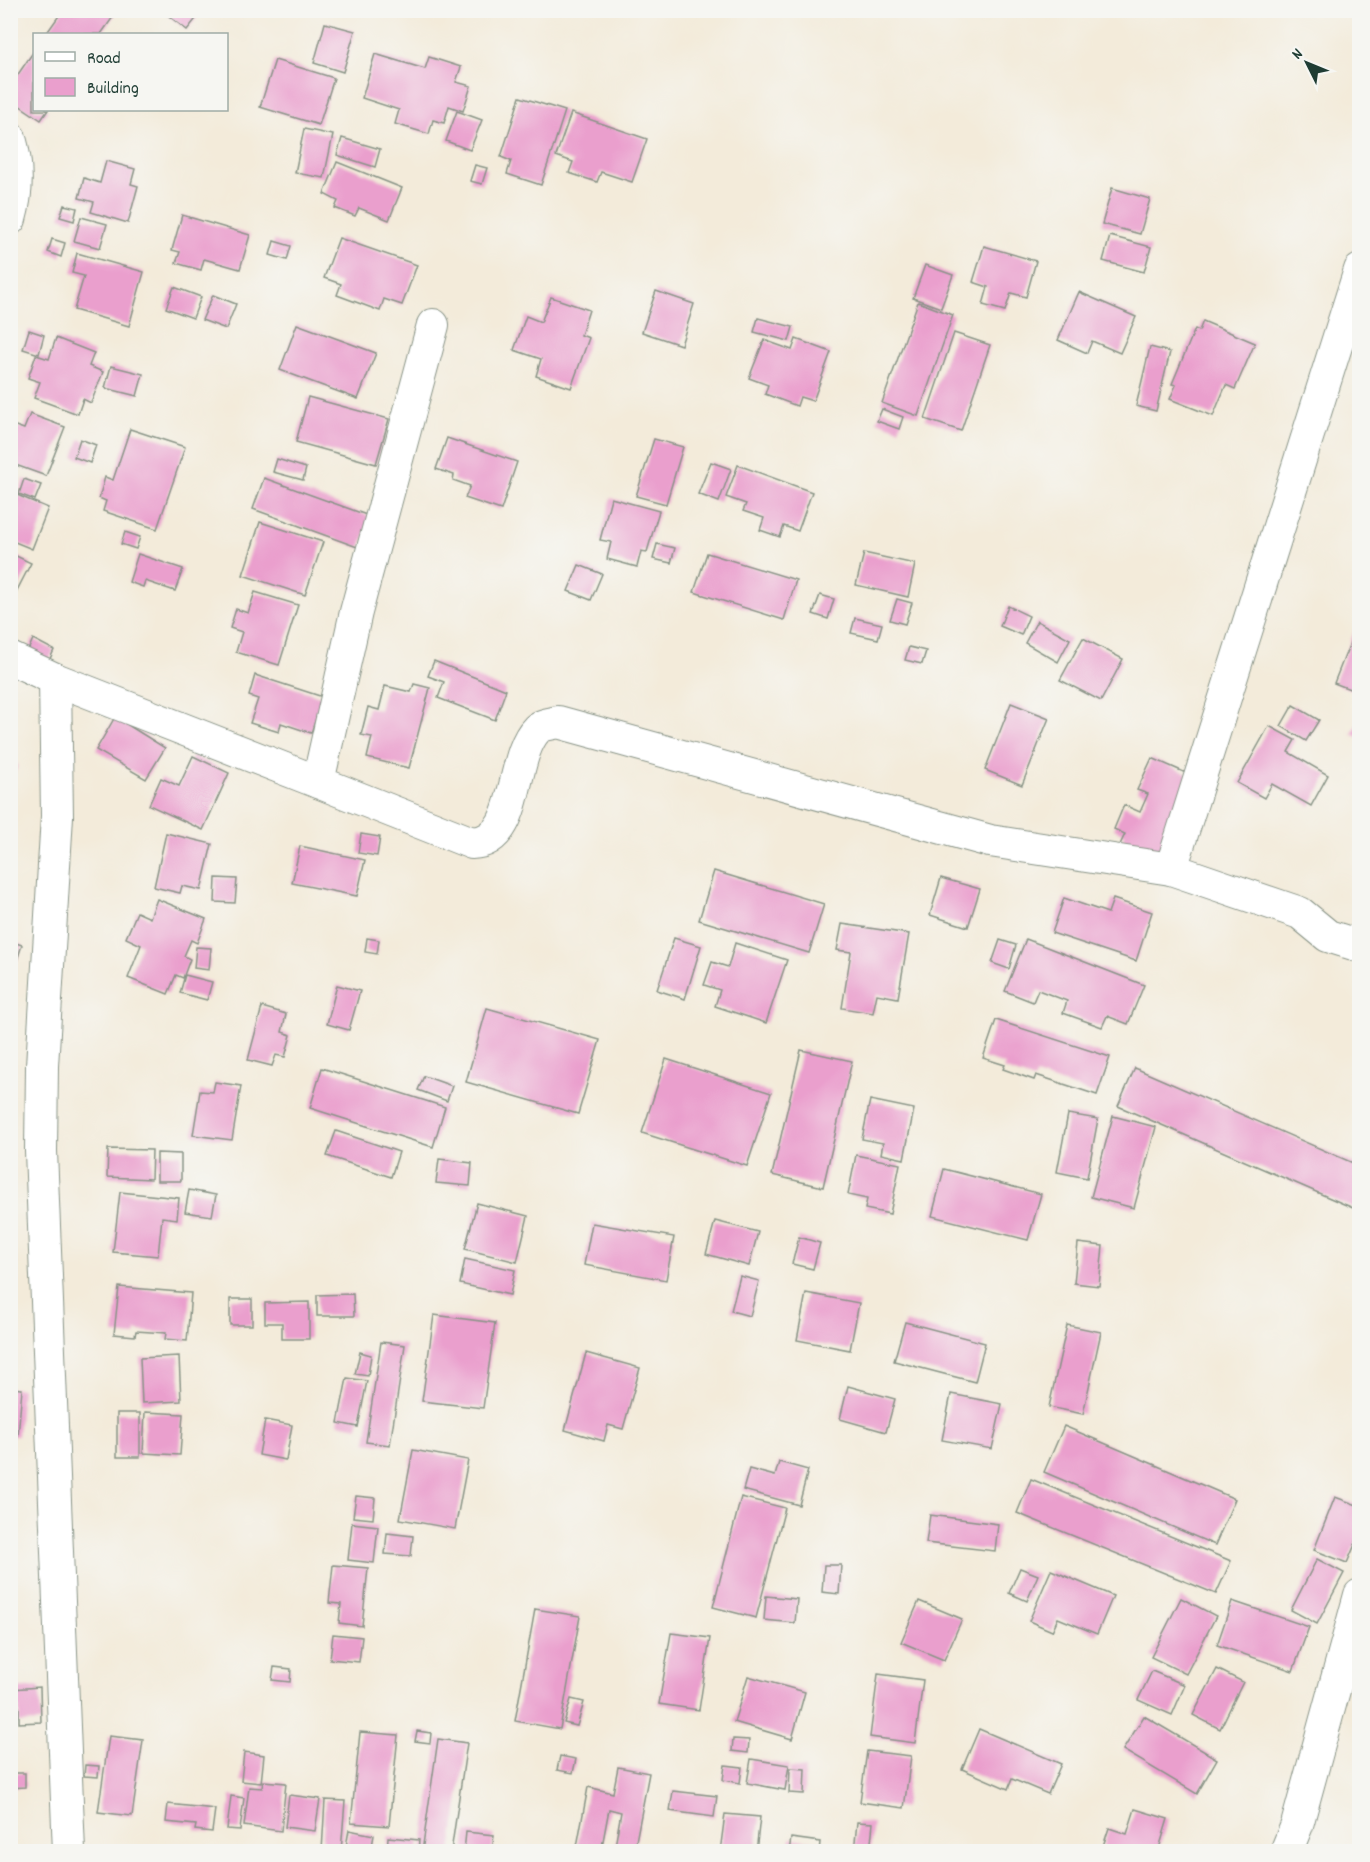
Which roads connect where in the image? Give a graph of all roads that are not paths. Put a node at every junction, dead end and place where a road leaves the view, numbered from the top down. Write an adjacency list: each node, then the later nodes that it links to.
1 (10, 138): 2 (street)
2 (10, 219)
3 (1359, 270): 8 (street)
4 (433, 325): 7 (street)
5 (10, 658): 6 (street)
6 (55, 679): 7 (street); 11 (street)
7 (318, 782): 8 (street)
8 (1171, 869): 9 (street)
9 (1359, 946)
10 (1359, 1595): 12 (street)
11 (69, 1851)
12 (1286, 1851)

